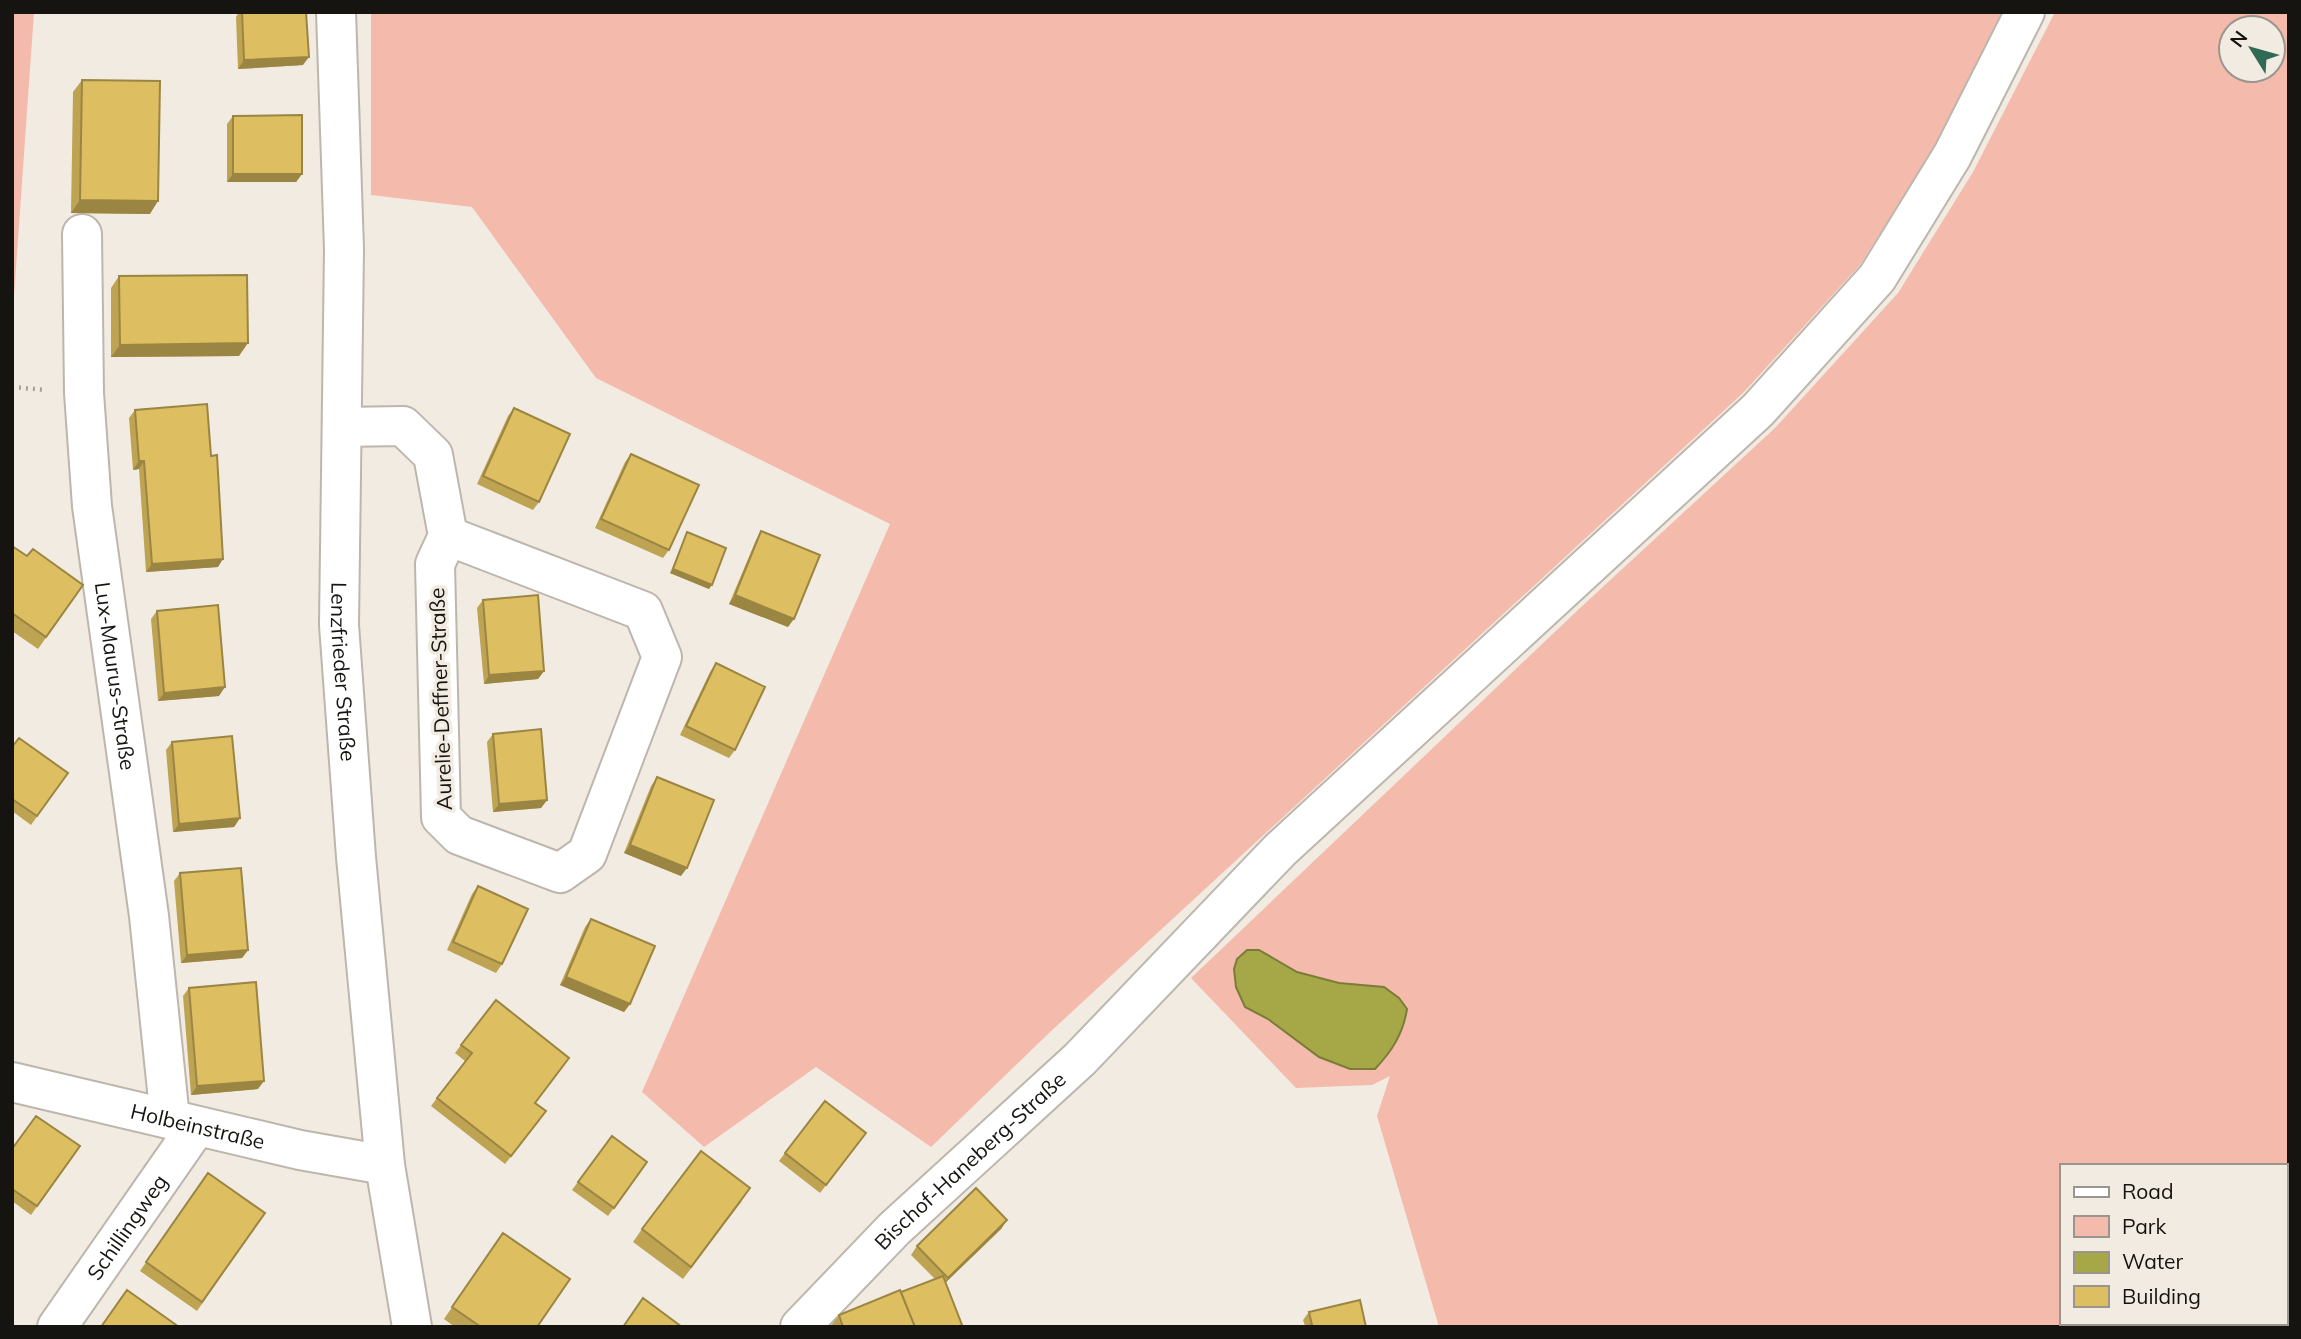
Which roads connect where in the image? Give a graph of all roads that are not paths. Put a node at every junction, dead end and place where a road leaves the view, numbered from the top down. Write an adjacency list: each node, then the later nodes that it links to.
1 (336, 12): 4 (street, Lenzfrieder Straße)
2 (2025, 12): 11 (street, Bischof-Haneberg-Straße)
3 (82, 234): 7 (street, Lux-Maurus-Straße)
4 (342, 427): 5 (street); 8 (street, Lenzfrieder Straße)
5 (448, 536): 5 (street, Aurelie-Deffner-Straße)
6 (12, 1082): 7 (street, Holbeinstraße)
7 (183, 1123): 8 (street, Holbeinstraße); 9 (street, Schillingweg)
8 (385, 1166): 10 (street, Lenzfrieder Straße)
9 (57, 1327)
10 (412, 1327)
11 (800, 1327)

